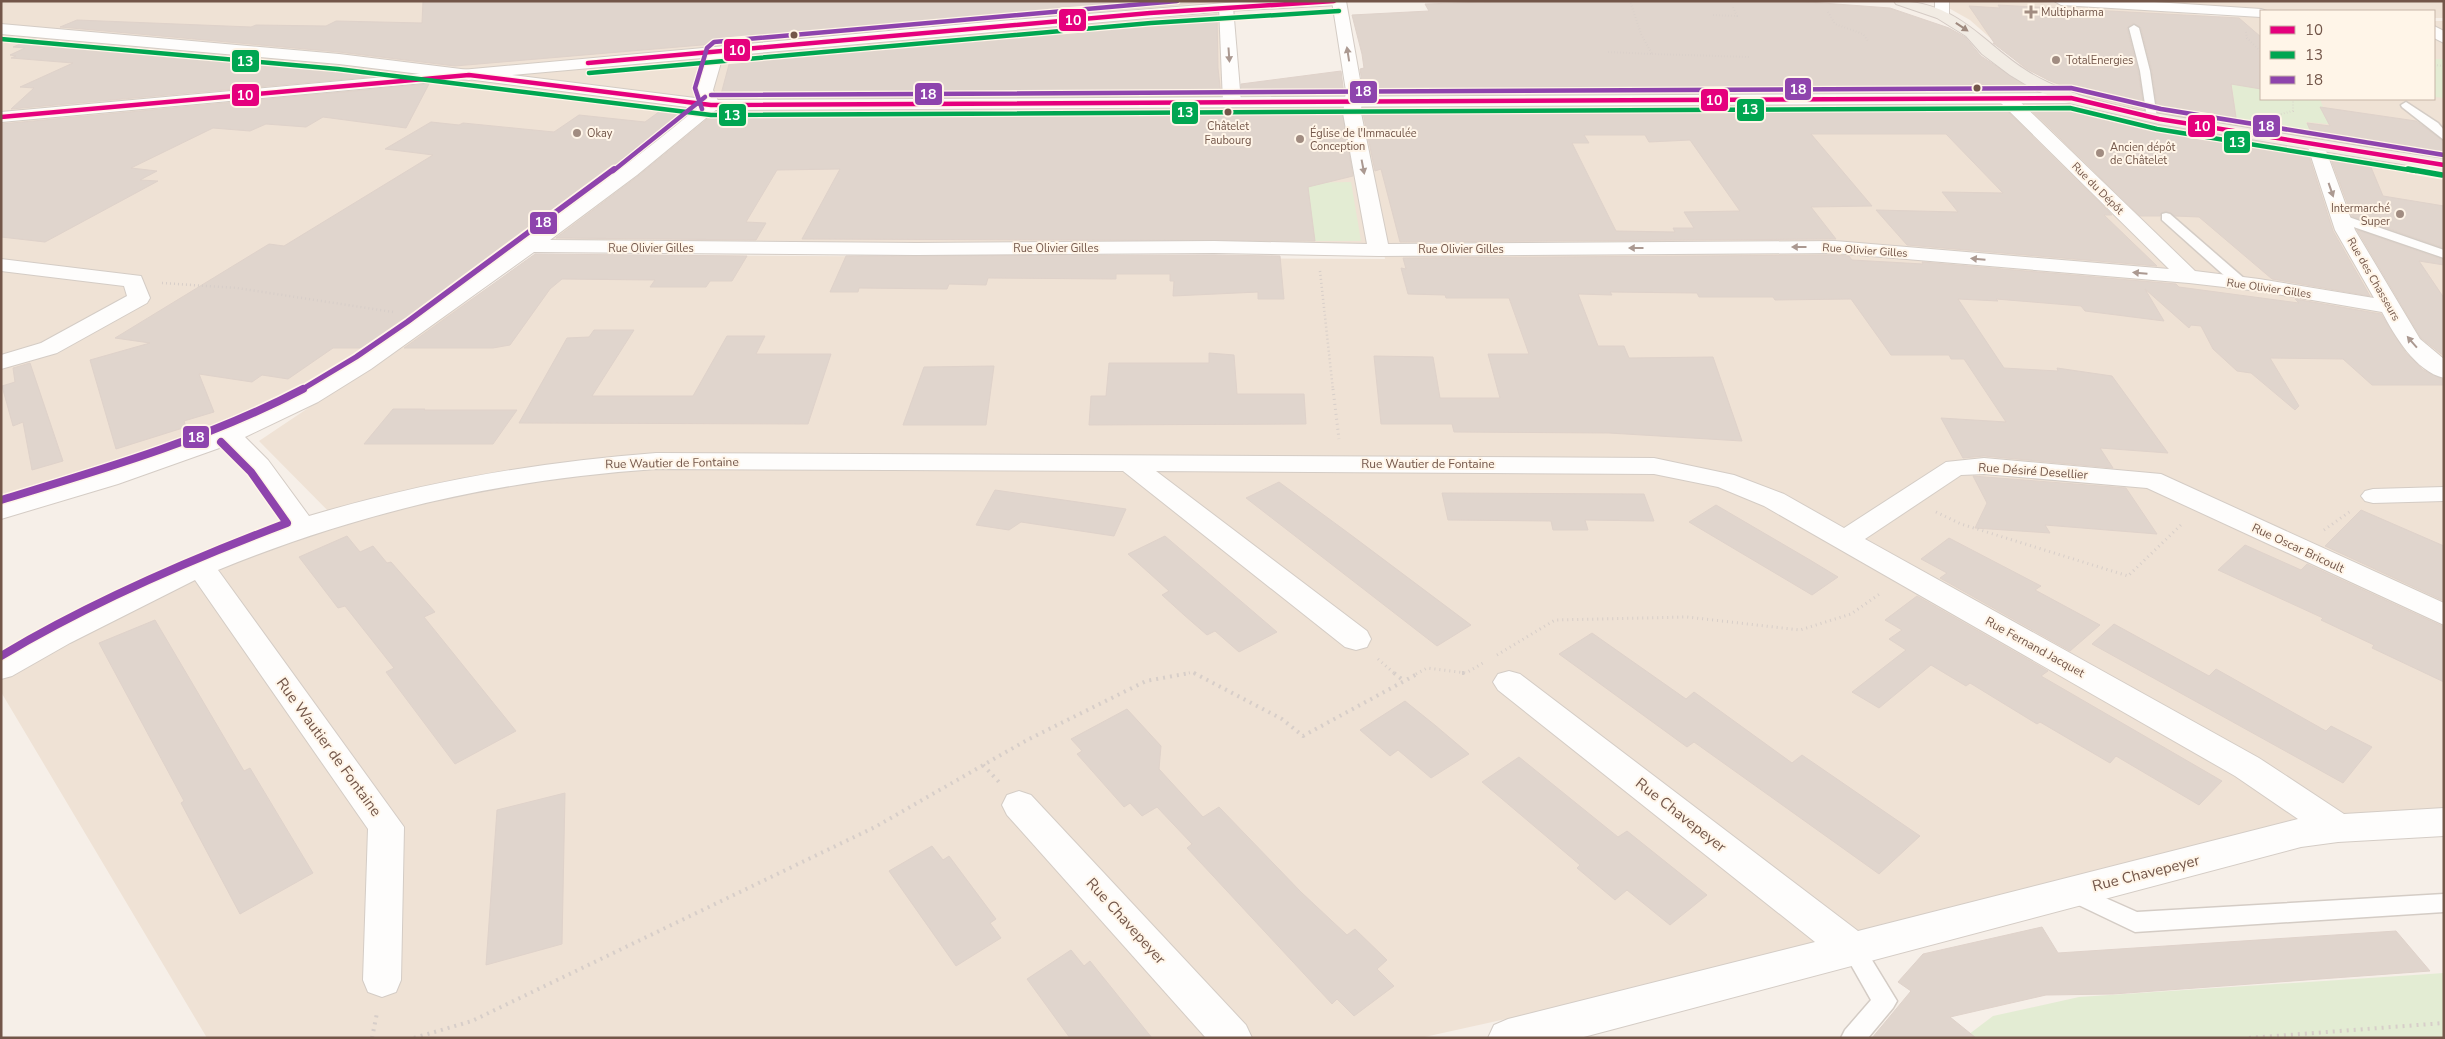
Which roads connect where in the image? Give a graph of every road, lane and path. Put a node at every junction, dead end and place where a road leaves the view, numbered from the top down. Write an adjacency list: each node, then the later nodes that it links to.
1 (1339, 1): 5 (street); 22 (street, one-way to 1)
2 (1630, 1): 16 (path)
3 (1901, 1): 7 (main road)
4 (2061, 1): 9 (street)
5 (1226, 7): 14 (street); 21 (street, one-way to 21)
6 (1734, 7): 10 (path)
7 (1942, 8): 19 (main road, one-way to 19)
8 (1828, 12): 13 (path)
9 (2260, 12)
10 (1713, 15)
11 (2134, 28): 26 (lane)
12 (1, 29): 18 (street)
13 (1868, 41)
14 (716, 52): 18 (street); 23 (street)
15 (1608, 52): 16 (path)
16 (1652, 54): 17 (path)
17 (1749, 57)
18 (469, 75): 23 (street); 25 (street)
19 (2071, 98): 20 (street); 26 (main road)
20 (2007, 99): 22 (street); 37 (street, Rue du Dépôt)
21 (1232, 102): 22 (street); 23 (street)
22 (1352, 102): 34 (street, one-way to 34)
23 (711, 105): 32 (street)
24 (2406, 105): 27 (lane)
25 (1, 117)
26 (2152, 118): 28 (main road)
27 (2444, 137)
28 (2316, 144): 29 (main road); 31 (street, Rue des Chasseurs, one-way to 31)
29 (2444, 165)
30 (2166, 217): 39 (lane)
31 (2340, 218): 35 (lane); 40 (street, Rue des Chasseurs)
32 (528, 246): 33 (street, Rue Olivier Gilles); 41 (street)
33 (1317, 248): 34 (street, Rue Olivier Gilles); 46 (path)
34 (1379, 250): 37 (street, Rue Olivier Gilles, one-way to 34)
35 (2444, 254)
36 (1, 266): 38 (street)
37 (2189, 277): 39 (street, Rue Olivier Gilles)
38 (133, 281): 41 (path); 42 (street)
39 (2241, 283): 40 (street, Rue Olivier Gilles)
40 (2389, 307): 43 (street, Rue des Chasseurs, one-way to 40)
41 (431, 317): 44 (street)
42 (1, 362)
43 (2444, 371)
44 (228, 435): 53 (street); 54 (street)
45 (1129, 463): 46 (street, Rue Wautier de Fontaine); 54 (street, Rue Wautier de Fontaine); 60 (street)
46 (1342, 465): 48 (street, Rue Wautier de Fontaine)
47 (2152, 480): 51 (street, Rue Désiré Desellier); 52 (street, Rue Oscar Bricoult)
48 (1725, 481): 55 (street, Rue Fernand Jacquet)
49 (2444, 494): 50 (street)
50 (2373, 496): 56 (path)
51 (1909, 498): 52 (path); 55 (street, Rue Désiré Desellier)
52 (2202, 504): 56 (street, Rue Oscar Bricoult)
53 (1, 511)
54 (303, 528): 57 (street, Rue Wautier de Fontaine)
55 (1845, 540): 58 (street, Rue Fernand Jacquet)
56 (2299, 548): 59 (street, Rue Oscar Bricoult)
57 (200, 566): 62 (street, Rue Wautier de Fontaine); 70 (street, Rue Wautier de Fontaine)
58 (1905, 574): 61 (path); 66 (street, Rue Fernand Jacquet)
59 (2444, 615)
60 (1356, 639): 63 (path)
61 (1498, 666): 63 (path); 69 (street, Rue Chavepeyer)
62 (1, 668)
63 (1404, 681): 72 (path)
64 (1019, 805): 73 (street, Rue Chavepeyer)
65 (2442, 825): 66 (street, Rue Chavepeyer)
66 (2338, 828): 67 (street, Rue Chavepeyer)
67 (2072, 892): 68 (lane); 69 (street, Rue Chavepeyer)
68 (2444, 903)
69 (1853, 949): 74 (street, Rue Chavepeyer); 75 (lane)
70 (382, 980)
71 (2444, 1023): 76 (path)
72 (414, 1038)
73 (1232, 1038)
74 (1508, 1038)
75 (1853, 1038)
76 (2249, 1038)

